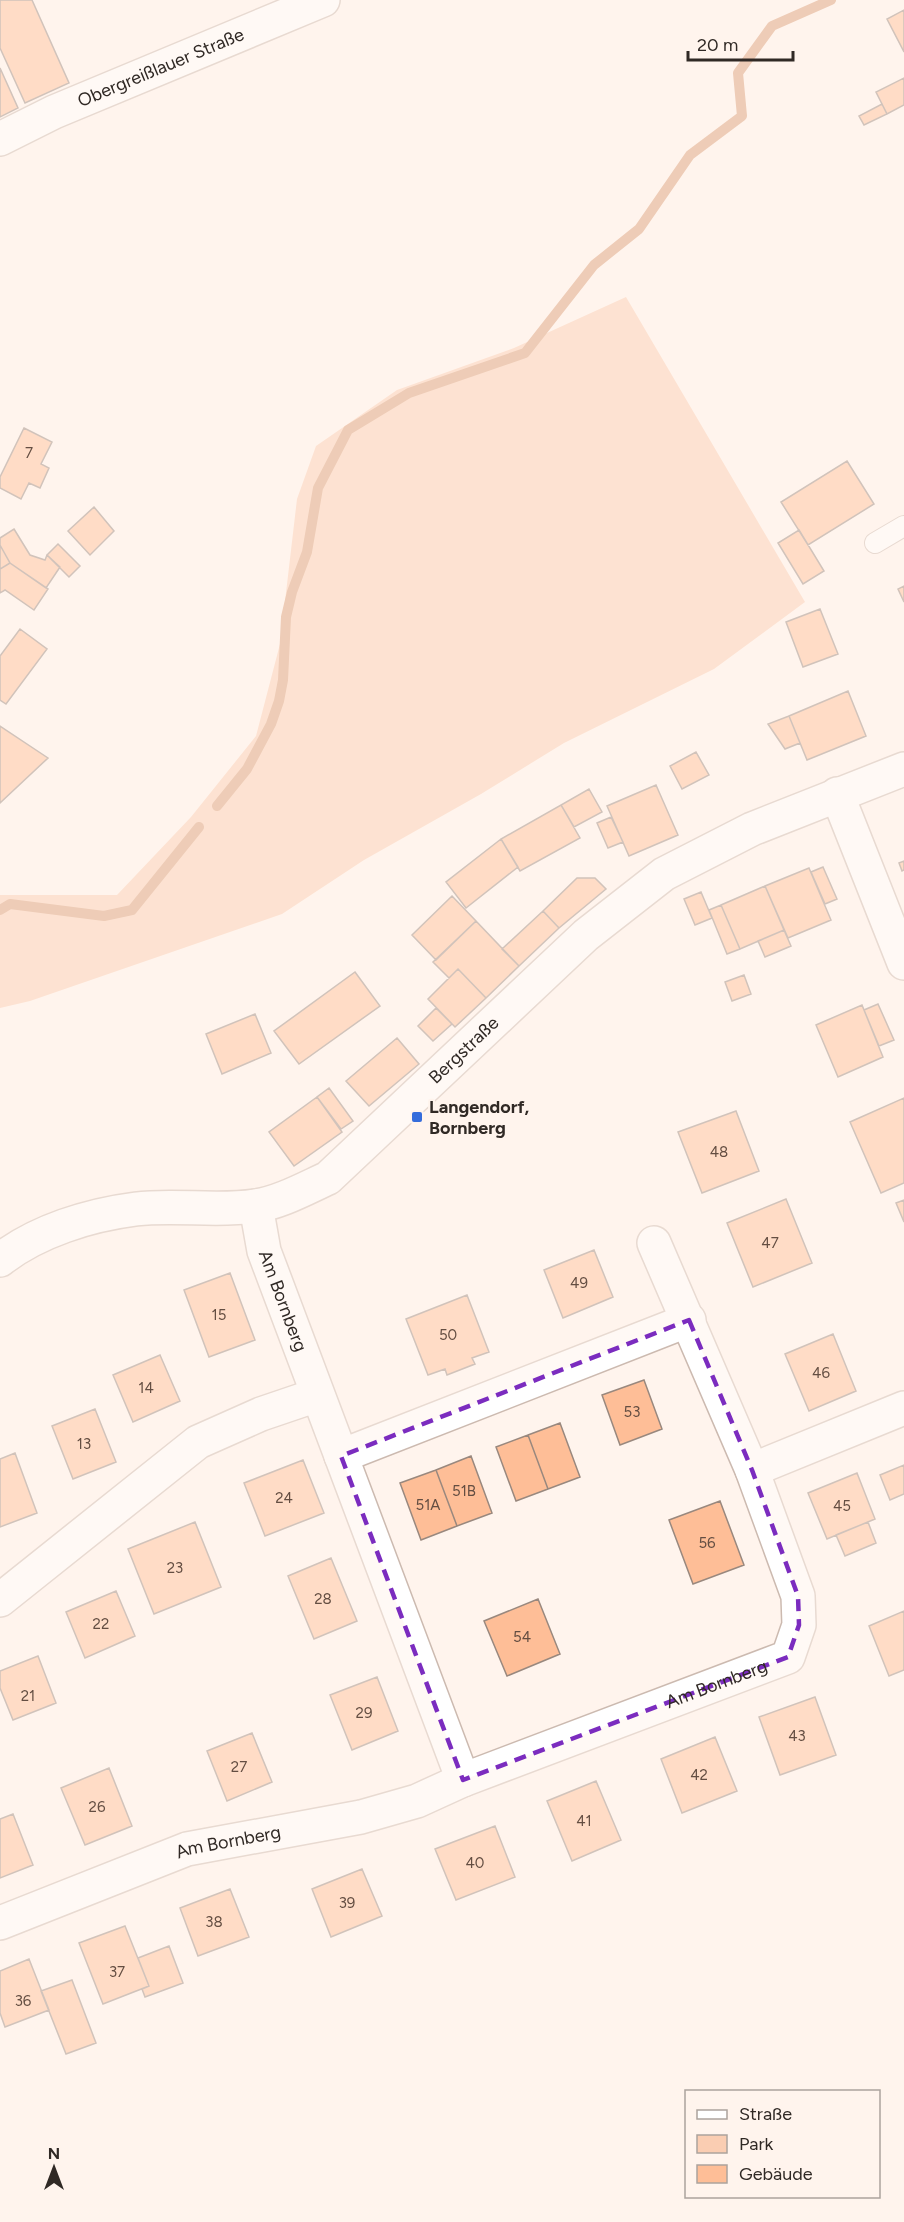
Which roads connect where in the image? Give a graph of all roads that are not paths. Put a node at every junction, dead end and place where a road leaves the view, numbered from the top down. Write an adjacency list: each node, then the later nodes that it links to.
1 (323, 0): 2 (street, Obergreißlauer Straße)
2 (0, 139)
3 (904, 526): 4 (lane)
4 (875, 543)
5 (904, 769): 6 (street, Bergstraße)
6 (837, 794): 7 (street); 8 (street, Bergstraße)
7 (904, 963)
8 (256, 1206): 10 (street, Bergstraße); 12 (street, Am Bornberg)
9 (654, 1243): 11 (street, Am Bornberg)
10 (0, 1260)
11 (689, 1320): 14 (street); 15 (street, Am Bornberg)
12 (317, 1395): 14 (street, Am Bornberg); 16 (street)
13 (895, 1412): 15 (street)
14 (341, 1456): 17 (street, Am Bornberg)
15 (752, 1470): 17 (street, Am Bornberg)
16 (0, 1600)
17 (463, 1780): 18 (street, Am Bornberg)
18 (0, 1923)

